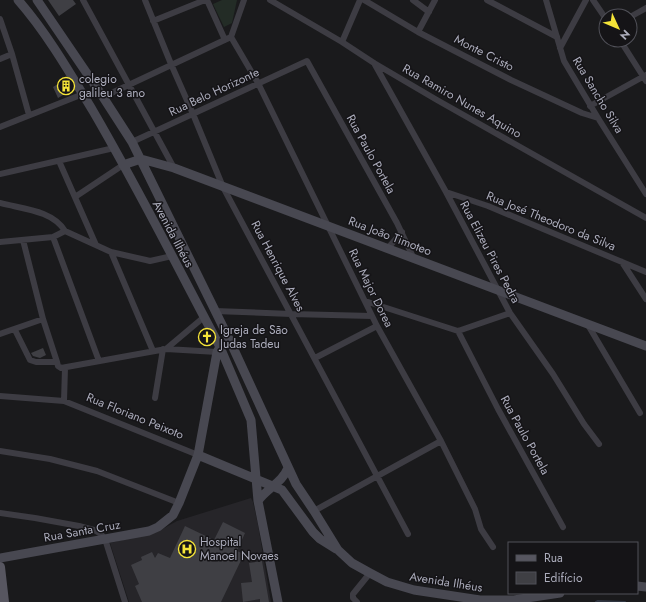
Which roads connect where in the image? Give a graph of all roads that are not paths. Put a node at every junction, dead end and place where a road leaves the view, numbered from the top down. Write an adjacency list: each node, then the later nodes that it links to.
1 (18, 0): 32 (main road, Avenida Ilhéus)
2 (37, 0): 33 (main road, Avenida Ilhéus)
3 (83, 0): 31 (street)
4 (145, 0): 17 (street, Rua Henrique Alves)
5 (206, 0): 17 (street); 20 (street, Rua Major Dorea)
6 (244, 0): 20 (street)
7 (270, 0): 21 (street, Rua Ramiro Nunes Aquino)
8 (360, 0): 21 (street)
9 (364, 0): 18 (street, Monte Cristo)
10 (413, 0): 15 (street)
11 (435, 0): 15 (street)
12 (487, 0): 19 (street)
13 (546, 0): 19 (street, Rua Sancho Silva)
14 (586, 0): 22 (street)
15 (429, 12): 18 (street)
16 (0, 19): 24 (street)
17 (153, 21): 28 (street, Rua Henrique Alves)
18 (418, 32): 37 (street, Monte Cristo)
19 (557, 37): 22 (street, Rua Sancho Silva)
20 (228, 38): 28 (street); 30 (street, Rua Major Dorea)
21 (342, 42): 27 (street, Rua Ramiro Nunes Aquino)
22 (560, 48): 34 (street, Rua Sancho Silva)
23 (625, 48): 29 (street)
24 (12, 54): 25 (street); 36 (street)
25 (0, 59)
26 (306, 61): 30 (street, Rua Belo Horizonte); 55 (street, Rua Paulo Portela)
27 (374, 63): 48 (street, Rua Elizeu Pires Pedra); 52 (street, Rua Ramiro Nunes Aquino)
28 (170, 64): 31 (street); 35 (street, Rua Henrique Alves)
29 (645, 77): 34 (street)
30 (258, 83): 35 (street, Rua Belo Horizonte); 53 (street, Rua Major Dorea)
31 (129, 84): 33 (street); 39 (street)
32 (83, 94): 36 (street); 41 (main road, Avenida Ilhéus)
33 (103, 97): 40 (main road, Avenida Ilhéus)
34 (590, 106): 37 (street, Rua Sancho Silva)
35 (193, 114): 39 (street, Rua Belo Horizonte); 47 (street, Rua Henrique Alves)
36 (29, 115): 38 (street)
37 (598, 118): 49 (street, Rua Sancho Silva)
38 (0, 127)
39 (155, 132): 40 (street, Rua Belo Horizonte); 45 (street)
40 (132, 142): 42 (main road, Avenida Ilhéus)
41 (114, 148): 43 (street); 44 (main road, Avenida Ilhéus)
42 (141, 159): 44 (main road); 45 (main road, Rua João Timoteo); 69 (main road, Avenida Ilhéus)
43 (60, 161): 46 (street); 50 (street)
44 (123, 165): 50 (street); 62 (main road, Avenida Ilhéus)
45 (174, 168): 47 (main road, Rua João Timoteo)
46 (0, 174)
47 (223, 187): 53 (main road, Rua João Timoteo); 71 (street, Rua Henrique Alves)
48 (446, 192): 64 (street, Rua José Theodoro da Silva); 66 (street, Rua Elizeu Pires Pedra)
49 (646, 194)
50 (75, 197): 59 (street)
51 (0, 203): 54 (street)
52 (646, 218)
53 (329, 226): 60 (main road, Rua João Timoteo); 68 (street, Rua Major Dorea)
54 (65, 231): 56 (street); 59 (street)
55 (402, 232): 60 (street); 63 (street, Rua Paulo Portela)
56 (53, 237): 57 (street); 85 (street)
57 (23, 240): 58 (street); 74 (street)
58 (0, 242)
59 (96, 245): 61 (street)
60 (387, 249): 63 (main road, Rua João Timoteo)
61 (111, 252): 62 (street); 83 (street)
62 (172, 256): 73 (main road, Avenida Ilhéus)
63 (414, 259): 66 (main road, Rua João Timoteo)
64 (622, 262): 65 (street, Rua José Theodoro da Silva); 67 (street)
65 (646, 272)
66 (498, 292): 70 (street, Rua Elizeu Pires Pedra); 75 (main road, Rua João Timoteo)
67 (646, 299)
68 (365, 301): 72 (street, Rua Major Dorea); 78 (street)
69 (215, 311): 71 (street); 96 (main road, Avenida Ilhéus)
70 (510, 313): 78 (street); 93 (street, Rua Elizeu Pires Pedra)
71 (291, 314): 72 (street); 84 (street, Rua Henrique Alves)
72 (372, 316): 76 (street, Rua Major Dorea)
73 (204, 317): 81 (street); 82 (main road, Avenida Ilhéus)
74 (43, 319): 77 (street); 86 (street)
75 (588, 325): 80 (main road, Rua João Timoteo); 91 (street)
76 (377, 326): 84 (street); 92 (street, Rua Major Dorea)
77 (15, 330): 79 (street); 86 (street)
78 (458, 331): 104 (street, Rua Paulo Portela)
79 (0, 334)
80 (646, 346)
81 (165, 349): 82 (street); 83 (street); 89 (street)
82 (218, 349): 95 (main road); 98 (main road, Avenida Ilhéus)
83 (153, 351): 85 (street)
84 (315, 358): 97 (street, Rua Henrique Alves)
85 (99, 361): 87 (street)
86 (57, 362): 87 (street)
87 (65, 368): 90 (street)
88 (0, 396): 90 (street, Rua Floriano Peixoto)
89 (155, 398)
90 (64, 401): 95 (street, Rua Floriano Peixoto)
91 (640, 413)
92 (440, 441): 97 (street); 107 (street, Rua Major Dorea)
93 (599, 444)
94 (0, 451): 101 (street)
95 (198, 455): 98 (main road, Rua Floriano Peixoto); 101 (main road)
96 (288, 468): 99 (main road); 102 (main road, Avenida Ilhéus)
97 (377, 476): 102 (street); 105 (street, Rua Henrique Alves)
98 (256, 480): 99 (main road, Avenida Ilhéus); 100 (main road)
99 (272, 487): 100 (main road); 108 (main road, Avenida Ilhéus)
100 (258, 501): 115 (main road)
101 (179, 503): 106 (main road, Rua Santa Cruz)
102 (314, 511): 108 (main road, Avenida Ilhéus)
103 (0, 513): 106 (street)
104 (563, 527)
105 (408, 534)
106 (105, 539): 109 (main road, Rua Santa Cruz); 114 (street)
107 (493, 547)
108 (338, 550): 111 (main road, Avenida Ilhéus)
109 (0, 558)
110 (0, 567): 113 (main road)
111 (370, 573): 112 (main road, Avenida Ilhéus); 116 (street)
112 (553, 594)
113 (4, 602)
114 (125, 602)
115 (278, 602)
116 (357, 602)

